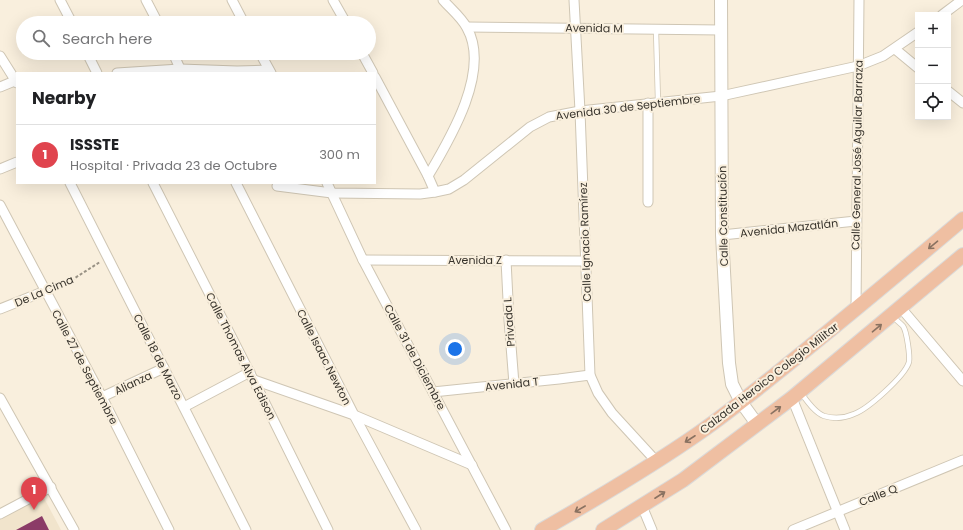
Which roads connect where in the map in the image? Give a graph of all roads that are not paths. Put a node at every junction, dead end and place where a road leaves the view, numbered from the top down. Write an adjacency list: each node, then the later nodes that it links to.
1 (60, 0): 11 (street)
2 (146, 0): 12 (street)
3 (235, 0): 13 (street)
4 (333, 0): 14 (street)
5 (443, 0): 15 (street)
6 (574, 0): 16 (street, Calle Ignacio Ramírez)
7 (721, 0): 18 (street, Calle Constitución)
8 (859, 0): 26 (street, Calle General José Aguilar Barraza)
9 (962, 0): 10 (street)
10 (946, 12)
11 (68, 16)
12 (154, 16)
13 (241, 16)
14 (342, 16)
15 (467, 27): 16 (street, Avenida M); 44 (street)
16 (576, 28): 17 (street, Avenida M); 41 (street, Calle Ignacio Ramírez)
17 (656, 30): 18 (street, Avenida M); 38 (lane)
18 (721, 30): 37 (street, Calle Constitución)
19 (915, 34): 20 (street, Avenida 30 de Septiembre)
20 (895, 49): 26 (street, Avenida 30 de Septiembre); 27 (street)
21 (0, 56): 34 (street)
22 (90, 60): 29 (street)
23 (176, 60): 28 (street)
24 (264, 60): 31 (street)
25 (366, 60): 32 (street)
26 (858, 66): 37 (street, Avenida 30 de Septiembre); 55 (street, Calle General José Aguilar Barraza)
27 (915, 66)
28 (181, 71): 30 (street); 31 (street)
29 (96, 72)
30 (149, 72)
31 (270, 72)
32 (372, 72)
33 (376, 79): 44 (street)
34 (16, 81): 35 (street)
35 (0, 87)
36 (951, 93): 40 (street)
37 (721, 96): 38 (street, Avenida 30 de Septiembre); 56 (street, Calle Constitución)
38 (658, 102): 39 (street, Avenida 30 de Septiembre)
39 (648, 103): 41 (street, Avenida 30 de Septiembre); 52 (street)
40 (963, 103)
41 (580, 112): 50 (street, Avenida 30 de Septiembre); 60 (street, Calle Ignacio Ramírez)
42 (16, 162): 43 (street)
43 (0, 168)
44 (428, 176): 50 (street)
45 (70, 184): 65 (street, Calle 18 de Marzo)
46 (154, 184): 67 (street, Calle Thomas Alva Edison)
47 (237, 184): 76 (street, Calle Isaac Newton)
48 (328, 184): 51 (street, Calle 31 de Diciembre)
49 (277, 186): 51 (street, Avenida 30 de Septiembre)
50 (435, 192): 51 (street, Avenida 30 de Septiembre)
51 (332, 193): 58 (street, Calle 31 de Diciembre)
52 (648, 202)
53 (0, 205): 61 (street, Calle 27 de Septiembre)
54 (963, 220): 63 (main road, Calzada Heroico Colegio Militar, one-way to 63)
55 (856, 221): 56 (street, Avenida Mazatlán); 63 (street, Calle General José Aguilar Barraza)
56 (722, 235): 74 (street, Calle Constitución)
57 (963, 255): 64 (main road)
58 (363, 260): 59 (street, Avenida Z); 70 (street, Calle 31 de Diciembre)
59 (506, 260): 60 (street, Avenida Z); 69 (street, Privada L)
60 (586, 261): 66 (street, Calle Ignacio Ramírez)
61 (46, 291): 62 (street, De La Cima); 72 (street, Calle 27 de Septiembre)
62 (0, 309)
63 (856, 310): 74 (main road, Calzada Heroico Colegio Militar)
64 (896, 312): 68 (street); 71 (main road, one-way to 64); 71 (lane)
65 (164, 368): 72 (street, Alianza); 75 (street, Calle 18 de Marzo)
66 (590, 375): 69 (street, Avenida T); 79 (street, Calle Ignacio Ramírez)
67 (252, 376): 75 (street); 76 (street); 88 (street, Calle Thomas Alva Edison)
68 (963, 381)
69 (514, 384): 70 (street, Avenida T)
70 (433, 392): 80 (street, Calle 31 de Diciembre)
71 (796, 395): 77 (main road, one-way to 71); 83 (street)
72 (102, 397): 86 (street, Calle 27 de Septiembre)
73 (1, 402): 81 (street)
74 (741, 402): 77 (street, Calle Constitución); 79 (main road, Calzada Heroico Colegio Militar, one-way to 79)
75 (184, 408): 87 (street, Calle 18 de Marzo)
76 (354, 415): 80 (street); 89 (street, Calle Isaac Newton)
77 (757, 424): 82 (main road, one-way to 77)
78 (963, 460): 83 (street, Calle Q)
79 (656, 461): 91 (main road, Calzada Heroico Colegio Militar, one-way to 91)
80 (472, 465): 90 (street, Calle 31 de Diciembre)
81 (50, 487): 84 (street); 85 (street)
82 (642, 506): 92 (main road); 93 (street)
83 (838, 512): 94 (street, Calle Q); 95 (street)
84 (0, 514)
85 (74, 530)
86 (169, 530)
87 (246, 530)
88 (328, 530)
89 (416, 530)
90 (506, 530)
91 (542, 530)
92 (603, 530)
93 (652, 530)
94 (793, 530)
95 (845, 530)

